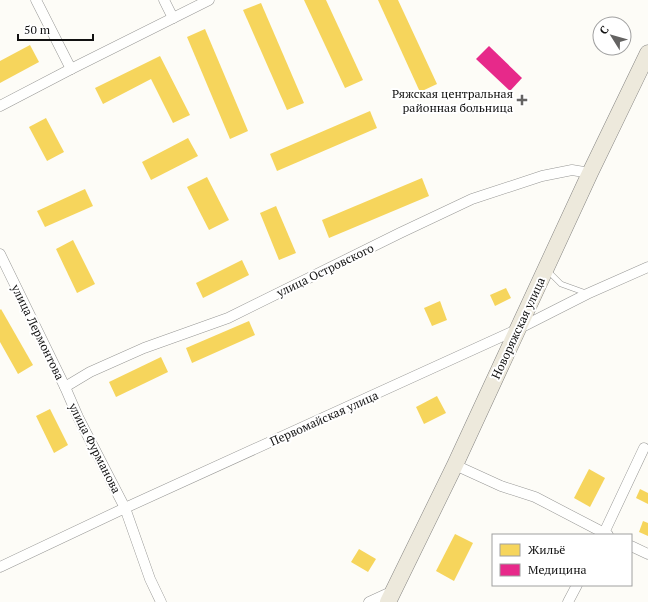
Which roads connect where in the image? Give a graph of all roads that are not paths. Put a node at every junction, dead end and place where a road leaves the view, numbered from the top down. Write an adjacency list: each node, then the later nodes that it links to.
1 (36, 0): 6 (street)
2 (164, 0): 4 (street)
3 (209, 0): 4 (street)
4 (173, 18): 6 (street)
5 (648, 53): 8 (main road, Новоряжская улица)
6 (70, 69): 7 (street)
7 (0, 106)
8 (590, 173): 11 (main road, Новоряжская улица); 14 (street, улица Островского)
9 (0, 254): 14 (street, улица Лермонтова)
10 (648, 267): 12 (street, Первомайская улица)
11 (546, 268): 12 (lane); 13 (main road, Новоряжская улица)
12 (587, 294): 13 (street, Первомайская улица)
13 (516, 330): 16 (main road, Новоряжская улица); 17 (street, Первомайская улица)
14 (65, 387): 17 (street, улица Фурманова)
15 (644, 448): 18 (street)
16 (455, 465): 18 (street); 23 (main road, Новоряжская улица)
17 (125, 508): 21 (street, Первомайская улица); 24 (street, улица Фурманова)
18 (605, 534)
19 (632, 546): 20 (street)
20 (648, 554)
21 (0, 567)
22 (576, 586): 26 (street)
23 (391, 597): 25 (street)
24 (161, 602)
25 (369, 602)
26 (568, 602)

